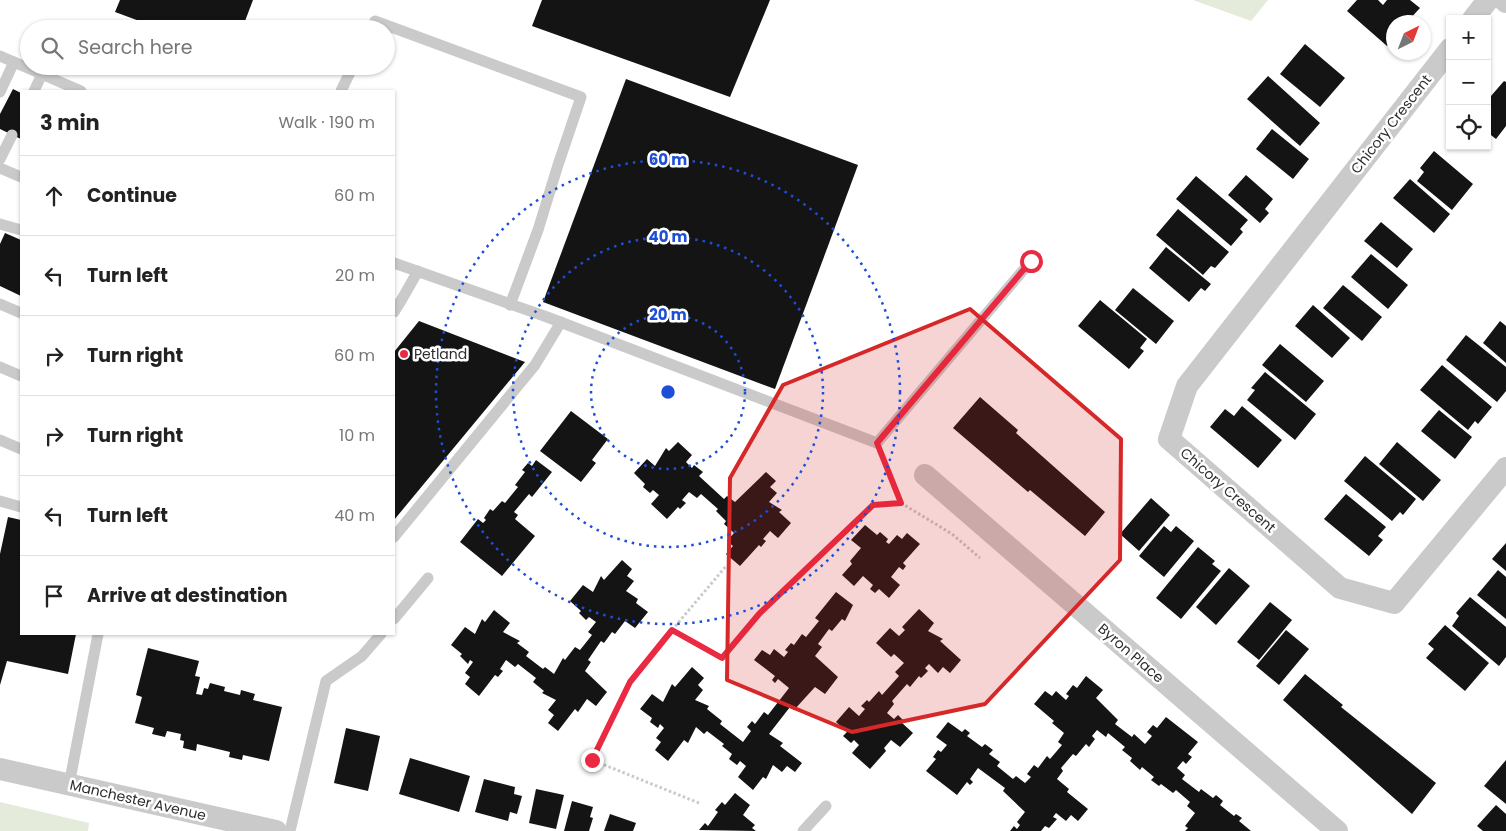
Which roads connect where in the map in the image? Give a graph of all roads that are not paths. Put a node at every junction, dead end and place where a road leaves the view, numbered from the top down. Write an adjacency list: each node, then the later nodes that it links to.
1 (1488, 0): 2 (street)
2 (1476, 15)
3 (395, 28): 26 (lane)
4 (1446, 54): 34 (street, Chicory Crescent)
5 (0, 56): 6 (lane)
6 (14, 62): 7 (lane); 15 (lane)
7 (20, 65)
8 (42, 75): 12 (lane)
9 (43, 75): 11 (lane)
10 (349, 75): 14 (lane)
11 (61, 87): 13 (lane)
12 (34, 90)
13 (76, 90)
14 (341, 90)
15 (0, 92)
16 (12, 135): 17 (lane)
17 (0, 159)
18 (0, 168): 19 (lane)
19 (20, 174)
20 (0, 224): 21 (lane)
21 (20, 230)
22 (1031, 261): 29 (lane)
23 (395, 263): 24 (lane)
24 (418, 271): 26 (lane); 27 (lane)
25 (0, 304): 28 (lane)
26 (510, 305): 29 (lane)
27 (395, 310)
28 (20, 313)
29 (561, 322): 38 (lane)
30 (0, 366): 31 (lane)
31 (20, 376)
32 (0, 440): 33 (lane)
33 (20, 449)
34 (1506, 468)
35 (925, 475): 49 (street, Byron Place)
36 (0, 501): 37 (lane)
37 (20, 507)
38 (395, 536)
39 (428, 578): 40 (lane)
40 (395, 618)
41 (98, 635): 44 (lane)
42 (380, 635): 47 (lane)
43 (0, 768): 44 (street, Manchester Avenue)
44 (69, 785): 46 (street, Manchester Avenue)
45 (826, 806): 48 (lane)
46 (264, 830)
47 (290, 831)
48 (803, 831)
49 (1336, 831)

